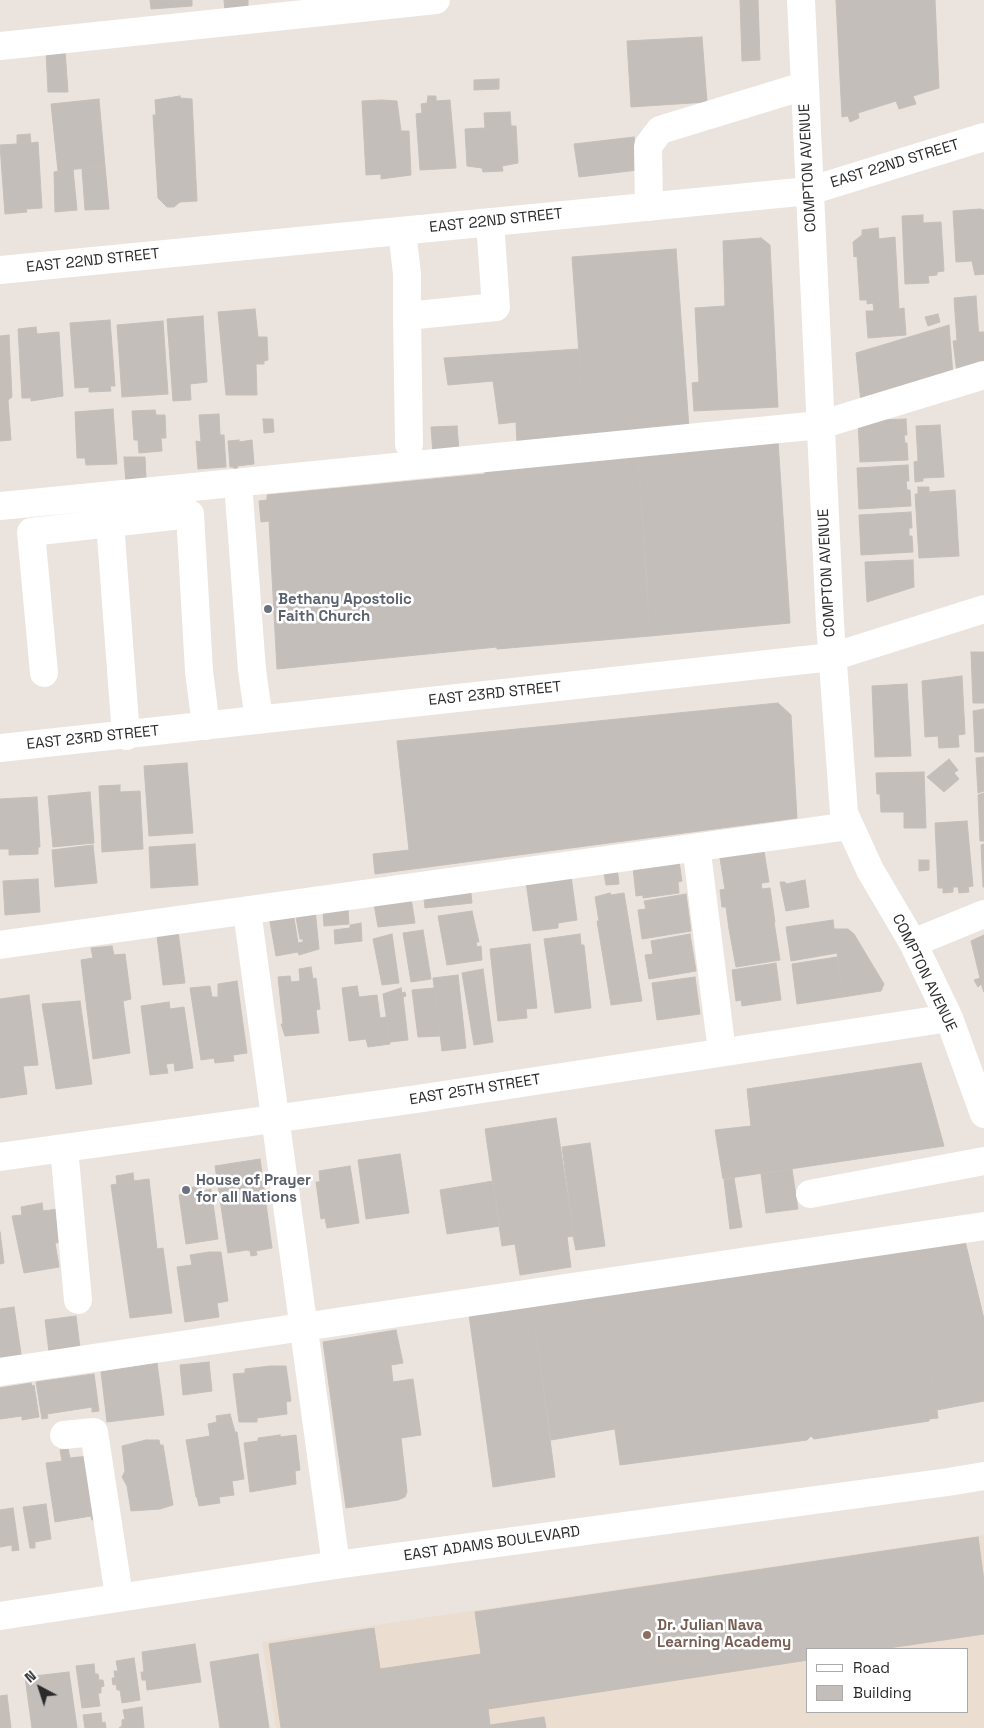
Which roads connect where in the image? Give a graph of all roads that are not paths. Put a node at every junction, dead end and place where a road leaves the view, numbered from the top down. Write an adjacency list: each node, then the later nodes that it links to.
1 (436, 0): 3 (street)
2 (801, 0): 4 (street, COMPTON AVENUE)
3 (0, 46)
4 (804, 86): 6 (street, COMPTON AVENUE); 7 (street)
5 (984, 137): 6 (street, EAST 22ND STREET)
6 (809, 190): 7 (street, EAST 22ND STREET); 13 (street, COMPTON AVENUE)
7 (648, 207): 8 (street, EAST 22ND STREET)
8 (490, 222): 9 (street, EAST 22ND STREET); 11 (street)
9 (402, 230): 10 (street, EAST 22ND STREET); 11 (street)
10 (0, 270)
11 (407, 316): 14 (street)
12 (984, 374): 13 (street)
13 (820, 425): 15 (street); 19 (street, COMPTON AVENUE)
14 (409, 444)
15 (238, 483): 16 (street); 21 (street)
16 (0, 506)
17 (110, 523): 20 (street); 22 (street); 23 (street)
18 (984, 609): 19 (street, EAST 23RD STREET)
19 (832, 657): 21 (street, EAST 23RD STREET); 25 (street, COMPTON AVENUE)
20 (44, 673)
21 (259, 720): 22 (street, EAST 23RD STREET)
22 (206, 726): 23 (street, EAST 23RD STREET)
23 (126, 736): 24 (street, EAST 23RD STREET)
24 (0, 748)
25 (850, 826): 27 (street); 29 (street, COMPTON AVENUE)
26 (698, 861): 32 (street)
27 (247, 911): 30 (street); 34 (street)
28 (984, 914): 29 (street)
29 (913, 943): 31 (street, COMPTON AVENUE)
30 (0, 945)
31 (949, 1018): 32 (street, EAST 25TH STREET); 33 (street, COMPTON AVENUE)
32 (722, 1052): 34 (street, EAST 25TH STREET)
33 (984, 1114)
34 (274, 1119): 35 (street, EAST 25TH STREET); 41 (street)
35 (64, 1148): 36 (street, EAST 25TH STREET); 40 (street)
36 (0, 1157)
37 (984, 1161): 38 (street)
38 (810, 1194)
39 (984, 1226): 41 (street)
40 (78, 1300)
41 (303, 1326): 42 (street); 45 (street)
42 (0, 1372)
43 (64, 1436): 46 (street)
44 (984, 1476): 45 (street, EAST ADAMS BOULEVARD)
45 (336, 1565): 46 (street, EAST ADAMS BOULEVARD)
46 (118, 1596): 47 (street, EAST ADAMS BOULEVARD)
47 (0, 1616)

